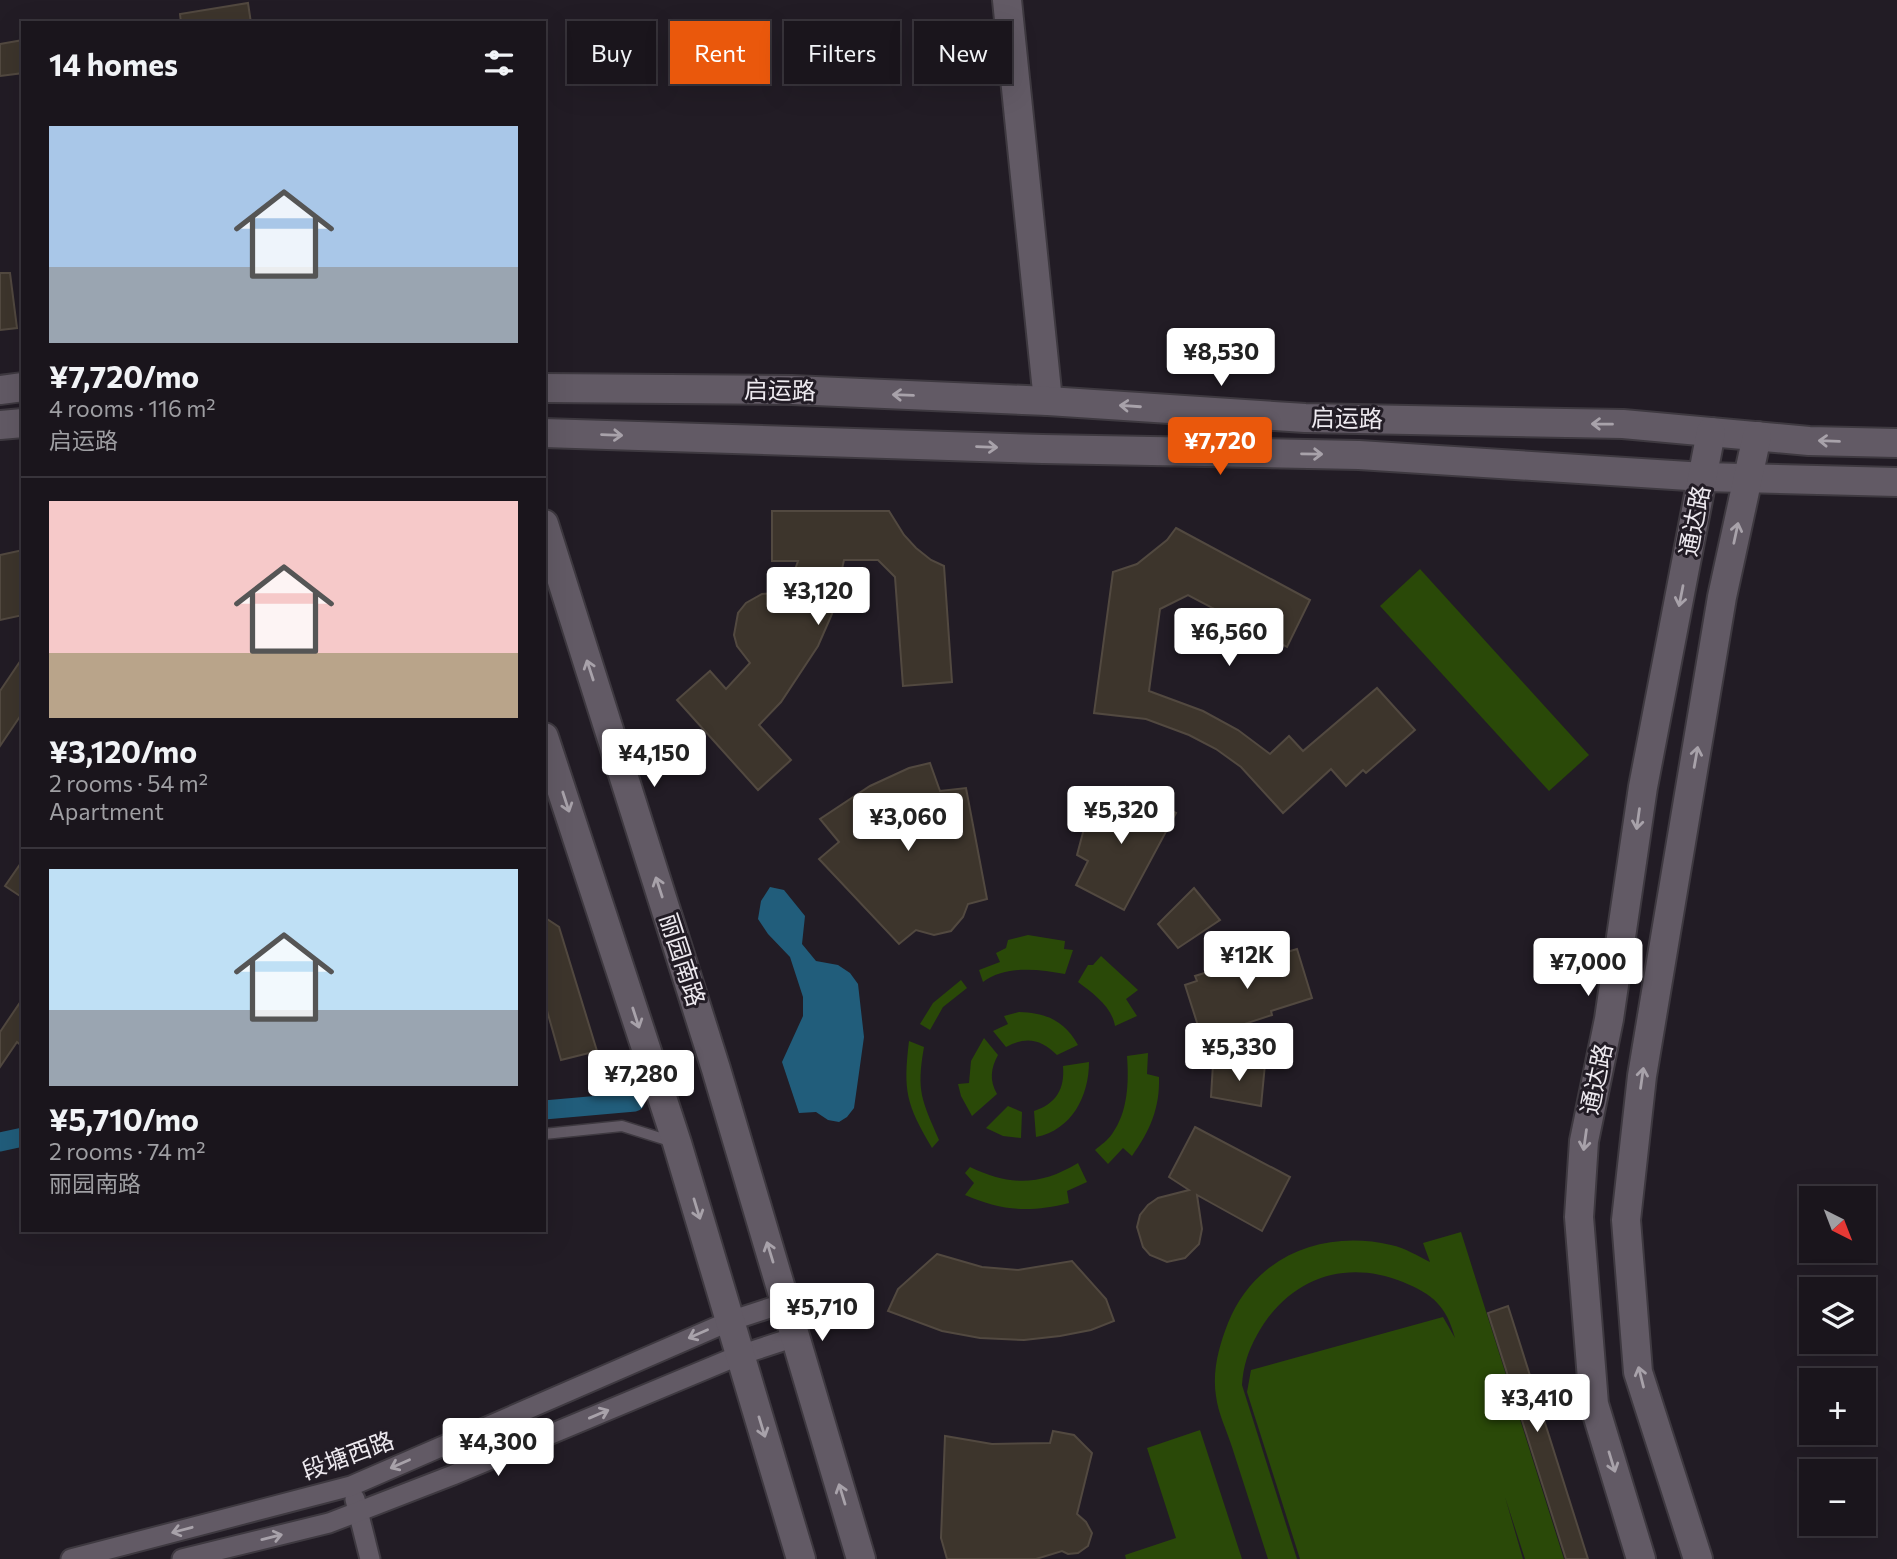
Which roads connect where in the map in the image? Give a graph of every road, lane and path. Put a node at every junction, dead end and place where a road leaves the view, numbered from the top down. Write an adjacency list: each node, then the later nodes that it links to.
1 (1007, 0): 5 (main road)
2 (21, 387): 4 (main road)
3 (546, 388): 5 (main road, 启运路, one-way to 3)
4 (0, 390)
5 (1048, 401): 8 (main road, 启运路, one-way to 5)
6 (21, 423): 7 (main road)
7 (0, 425)
8 (1711, 432): 10 (main road, 启运路); 12 (main road, 通达路)
9 (546, 433): 12 (main road, 启运路, one-way to 12)
10 (1757, 436): 11 (main road, 启运路, one-way to 10); 13 (main road, 通达路)
11 (1897, 443)
12 (1704, 477): 13 (main road, 启运路); 30 (main road, 通达路, one-way to 30)
13 (1748, 477): 14 (main road, 启运路); 31 (main road, 通达路, one-way to 13)
14 (1897, 482)
15 (546, 530): 19 (main road, 丽园南路, one-way to 15)
16 (546, 743): 18 (main road, one-way to 18)
17 (546, 1134): 18 (lane)
18 (677, 1143): 20 (main road, one-way to 20)
19 (785, 1303): 20 (street, 段塘西路); 21 (main road, 丽园南路)
20 (730, 1321): 22 (main road); 23 (street, 段塘西路, one-way to 23)
21 (795, 1337): 22 (street); 29 (main road, 丽园南路, one-way to 21)
22 (740, 1355): 24 (street, one-way to 22); 28 (main road, one-way to 28)
23 (351, 1486): 24 (street); 25 (street, 段塘西路, one-way to 25)
24 (359, 1511): 26 (street, one-way to 24); 27 (street)
25 (71, 1559)
26 (182, 1559)
27 (370, 1559)
28 (801, 1559)
29 (861, 1559)
30 (1642, 1559)
31 (1698, 1559)

